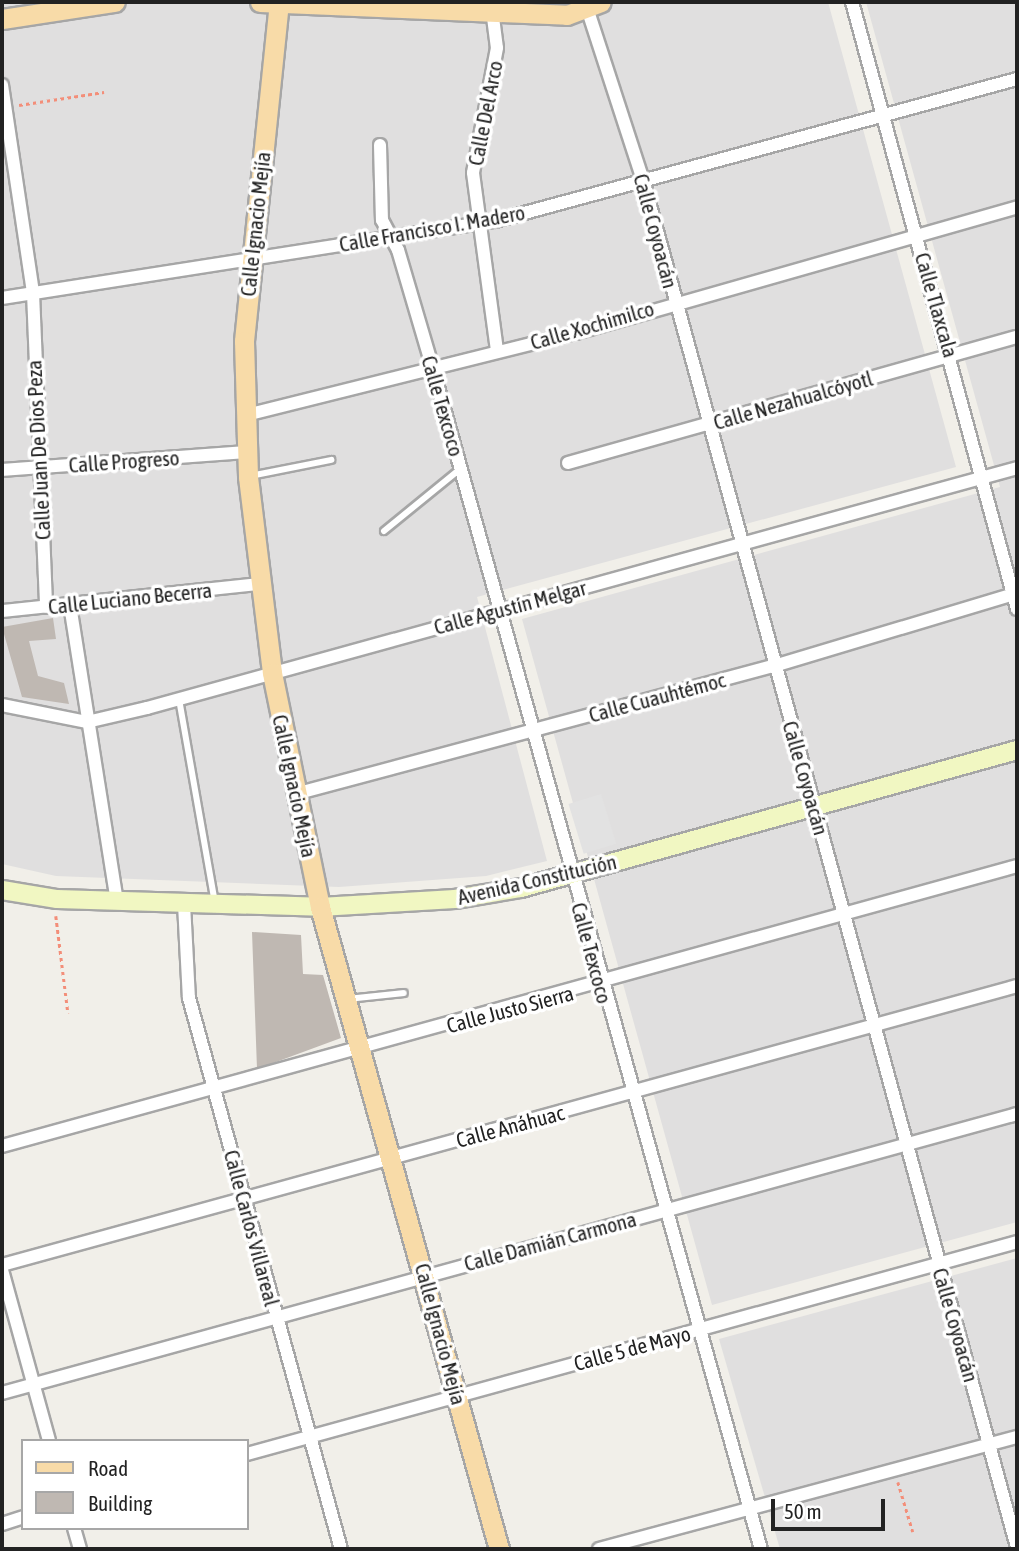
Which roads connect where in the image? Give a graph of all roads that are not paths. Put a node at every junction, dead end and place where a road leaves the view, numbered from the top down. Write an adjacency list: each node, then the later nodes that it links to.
1 (115, 2): 6 (main road)
2 (273, 2): 5 (main road); 16 (main road, Calle Ignacio Mejía)
3 (852, 2): 9 (street, Calle Tlaxcala)
4 (595, 6): 5 (main road); 11 (street, Calle Coyoacán)
5 (493, 7): 13 (street, Calle Del Arco)
6 (2, 19)
7 (1017, 79): 9 (street, Calle Francisco I. Madero)
8 (2, 85): 17 (street, Calle Juan De Dios Peza)
9 (883, 116): 11 (street, Calle Francisco I. Madero); 14 (street, Calle Tlaxcala)
10 (380, 145): 15 (street, Calle Texcoco)
11 (643, 180): 13 (street, Calle Francisco I. Madero); 19 (street, Calle Coyoacán)
12 (1017, 207): 14 (street, Calle Xochimilco)
13 (474, 222): 15 (street, Calle Francisco I. Madero); 21 (street, Calle Del Arco)
14 (918, 234): 19 (street, Calle Xochimilco); 22 (street, Calle Tlaxcala)
15 (390, 236): 16 (street, Calle Francisco I. Madero); 23 (street, Calle Texcoco)
16 (250, 260): 17 (street, Calle Francisco I. Madero); 24 (main road, Calle Ignacio Mejía)
17 (33, 293): 18 (street, Calle Francisco I. Madero); 29 (street, Calle Juan De Dios Peza)
18 (2, 298)
19 (676, 301): 21 (street, Calle Xochimilco); 25 (street, Calle Coyoacán)
20 (1017, 337): 22 (street, Calle Nezahualcóyotl)
21 (496, 351): 23 (street, Calle Xochimilco)
22 (951, 354): 25 (street, Calle Nezahualcóyotl); 34 (street, Calle Tlaxcala)
23 (433, 369): 24 (street, Calle Xochimilco); 30 (street, Calle Texcoco)
24 (246, 415): 26 (main road, Calle Ignacio Mejía)
25 (708, 424): 28 (street, Calle Nezahualcóyotl); 36 (street, Calle Coyoacán)
26 (247, 452): 29 (street, Calle Progreso); 33 (main road, Calle Ignacio Mejía)
27 (331, 460): 33 (lane)
28 (568, 463)
29 (38, 467): 32 (street, Calle Progreso); 40 (street, Calle Juan De Dios Peza)
30 (461, 468): 35 (lane); 41 (street, Calle Texcoco)
31 (1017, 468): 34 (street, Calle Agustín Melgar)
32 (2, 470)
33 (248, 477): 37 (main road, Calle Ignacio Mejía)
34 (981, 478): 36 (street, Calle Agustín Melgar); 38 (street, Calle Tlaxcala)
35 (384, 531)
36 (738, 544): 41 (street, Calle Agustín Melgar); 44 (street, Calle Coyoacán)
37 (259, 584): 39 (street, Calle Luciano Becerra); 45 (main road, Calle Ignacio Mejía)
38 (1015, 594): 42 (street, Calle Tlaxcala); 44 (street, Calle Cuauhtémoc)
39 (69, 605): 40 (street, Calle Luciano Becerra); 48 (street)
40 (46, 607): 43 (street, Calle Luciano Becerra)
41 (498, 609): 45 (street, Calle Agustín Melgar); 49 (street, Calle Texcoco)
42 (1017, 609)
43 (2, 611)
44 (774, 666): 49 (street, Calle Cuauhtémoc); 52 (street, Calle Coyoacán)
45 (272, 673): 46 (street, Calle Agustín Melgar); 51 (main road, Calle Ignacio Mejía)
46 (179, 699): 48 (street, Calle Agustín Melgar); 58 (lane)
47 (2, 705): 48 (street, Calle Agustín Melgar)
48 (87, 722): 56 (street)
49 (531, 729): 51 (street, Calle Cuauhtémoc); 54 (street, Calle Texcoco)
50 (1017, 750): 52 (street, Avenida Constitución)
51 (295, 794): 59 (main road, Calle Ignacio Mejía)
52 (815, 806): 54 (street, Avenida Constitución); 60 (street, Calle Coyoacán)
53 (1017, 866): 60 (street, Calle Justo Sierra)
54 (571, 874): 59 (street, Avenida Constitución); 61 (street, Calle Texcoco)
55 (2, 890): 56 (street, Avenida Constitución)
56 (117, 902): 57 (street, Avenida Constitución)
57 (184, 904): 58 (street, Avenida Constitución); 67 (street, Calle Carlos Villareal)
58 (215, 904): 59 (street, Avenida Constitución)
59 (320, 906): 64 (main road, Calle Ignacio Mejía)
60 (844, 916): 61 (street, Calle Justo Sierra); 65 (street, Calle Coyoacán)
61 (601, 984): 66 (street, Calle Justo Sierra); 68 (street, Calle Texcoco)
62 (1017, 986): 65 (street, Calle Anáhuac)
63 (404, 993): 64 (lane)
64 (348, 999): 66 (main road, Calle Ignacio Mejía)
65 (872, 1028): 68 (street, Calle Anáhuac); 71 (street, Calle Coyoacán)
66 (362, 1048): 67 (street, Calle Justo Sierra); 72 (main road, Calle Ignacio Mejía)
67 (214, 1088): 70 (street, Calle Justo Sierra); 73 (street, Calle Carlos Villareal)
68 (631, 1093): 72 (street, Calle Anáhuac); 74 (street, Calle Texcoco)
69 (1017, 1114): 71 (street, Calle Damián Carmona)
70 (2, 1146)
71 (904, 1147): 74 (street, Calle Damián Carmona); 76 (street, Calle Coyoacán)
72 (393, 1157): 73 (street, Calle Anáhuac); 78 (main road, Calle Ignacio Mejía)
73 (245, 1200): 77 (street, Calle Anáhuac); 79 (street, Calle Carlos Villareal)
74 (663, 1211): 78 (street, Calle Damián Carmona); 80 (street, Calle Texcoco)
75 (1017, 1242): 76 (street, Calle 5 de Mayo)
76 (938, 1264): 80 (street, Calle 5 de Mayo); 87 (street, Calle Coyoacán)
77 (2, 1268): 81 (street)
78 (424, 1274): 79 (street, Calle Damián Carmona); 83 (main road, Calle Ignacio Mejía)
79 (276, 1315): 81 (street, Calle Damián Carmona); 84 (street, Calle Carlos Villareal)
80 (699, 1330): 83 (street, Calle 5 de Mayo); 89 (street, Calle Texcoco)
81 (33, 1384): 82 (street, Calle Damián Carmona); 86 (street)
82 (2, 1393)
83 (457, 1396): 84 (street, Calle 5 de Mayo); 96 (main road, Calle Ignacio Mejía)
84 (310, 1436): 88 (street, Calle 5 de Mayo); 95 (street, Calle Carlos Villareal)
85 (1017, 1437): 87 (street)
86 (48, 1439)
87 (990, 1446): 89 (street); 93 (street, Calle Coyoacán)
88 (248, 1454)
89 (749, 1508): 97 (street); 98 (street, Calle Texcoco)
90 (21, 1518): 91 (street)
91 (2, 1524)
92 (75, 1530): 94 (street)
93 (1017, 1546)
94 (80, 1549)
95 (341, 1549)
96 (499, 1549)
97 (599, 1549)
98 (761, 1549)

